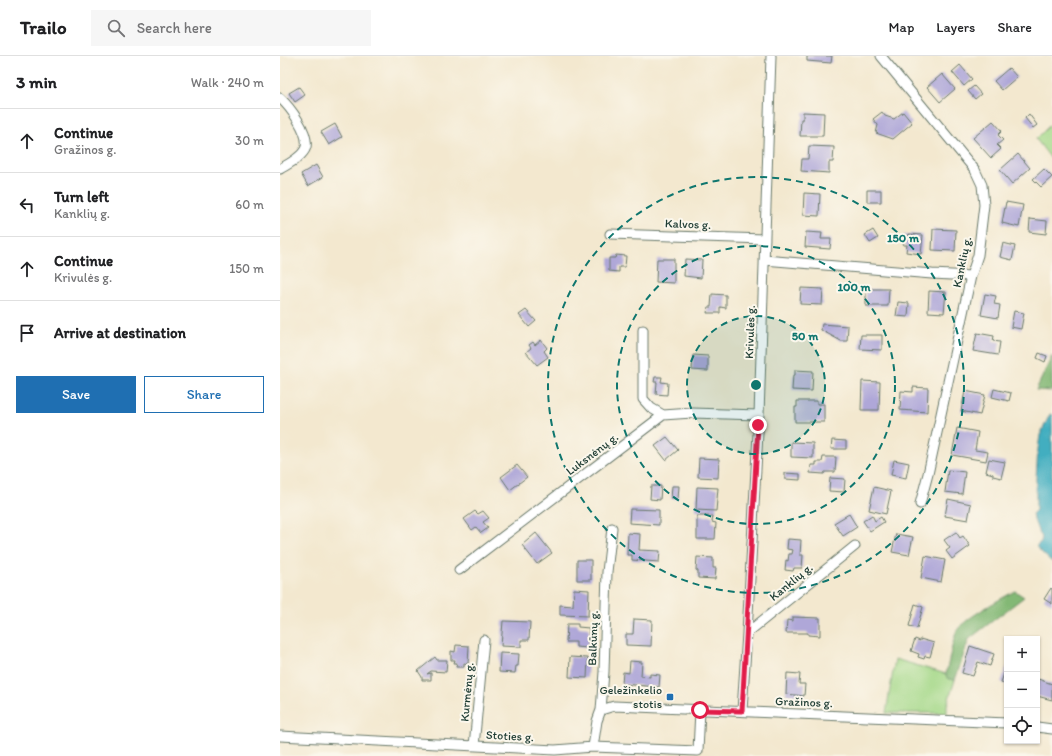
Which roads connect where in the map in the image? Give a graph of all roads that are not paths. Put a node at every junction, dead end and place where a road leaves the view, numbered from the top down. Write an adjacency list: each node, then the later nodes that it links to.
1 (771, 56): 6 (street, Krivulės g.)
2 (881, 56): 8 (street, Kanklių g.)
3 (280, 98): 4 (street)
4 (280, 169)
5 (610, 234): 6 (street, Kalvos g.)
6 (765, 238): 7 (street, Krivulės g.)
7 (764, 260): 8 (street); 11 (street, Krivulės g.)
8 (971, 276): 12 (street, Kanklių g.)
9 (643, 330): 10 (street)
10 (663, 415): 11 (street); 15 (street, Luksnėnų g.)
11 (759, 415): 16 (street, Krivulės g.)
12 (920, 504)
13 (612, 528): 18 (street, Balkūnų g.)
14 (855, 546): 16 (street, Kanklių g.)
15 (459, 570)
16 (747, 633): 20 (street)
17 (484, 640): 25 (street, Kurmėnų g.)
18 (601, 710): 19 (street, Gražinos g.); 26 (street, Balkūnų g.)
19 (700, 710): 20 (street, Gražinos g.); 26 (street, Stoties g.)
20 (742, 711): 21 (street, Gražinos g.)
21 (1004, 723)
22 (1040, 727): 23 (street)
23 (1052, 729)
24 (280, 736): 25 (street, Stoties g.)
25 (474, 746): 26 (street, Stoties g.)
26 (593, 747)

